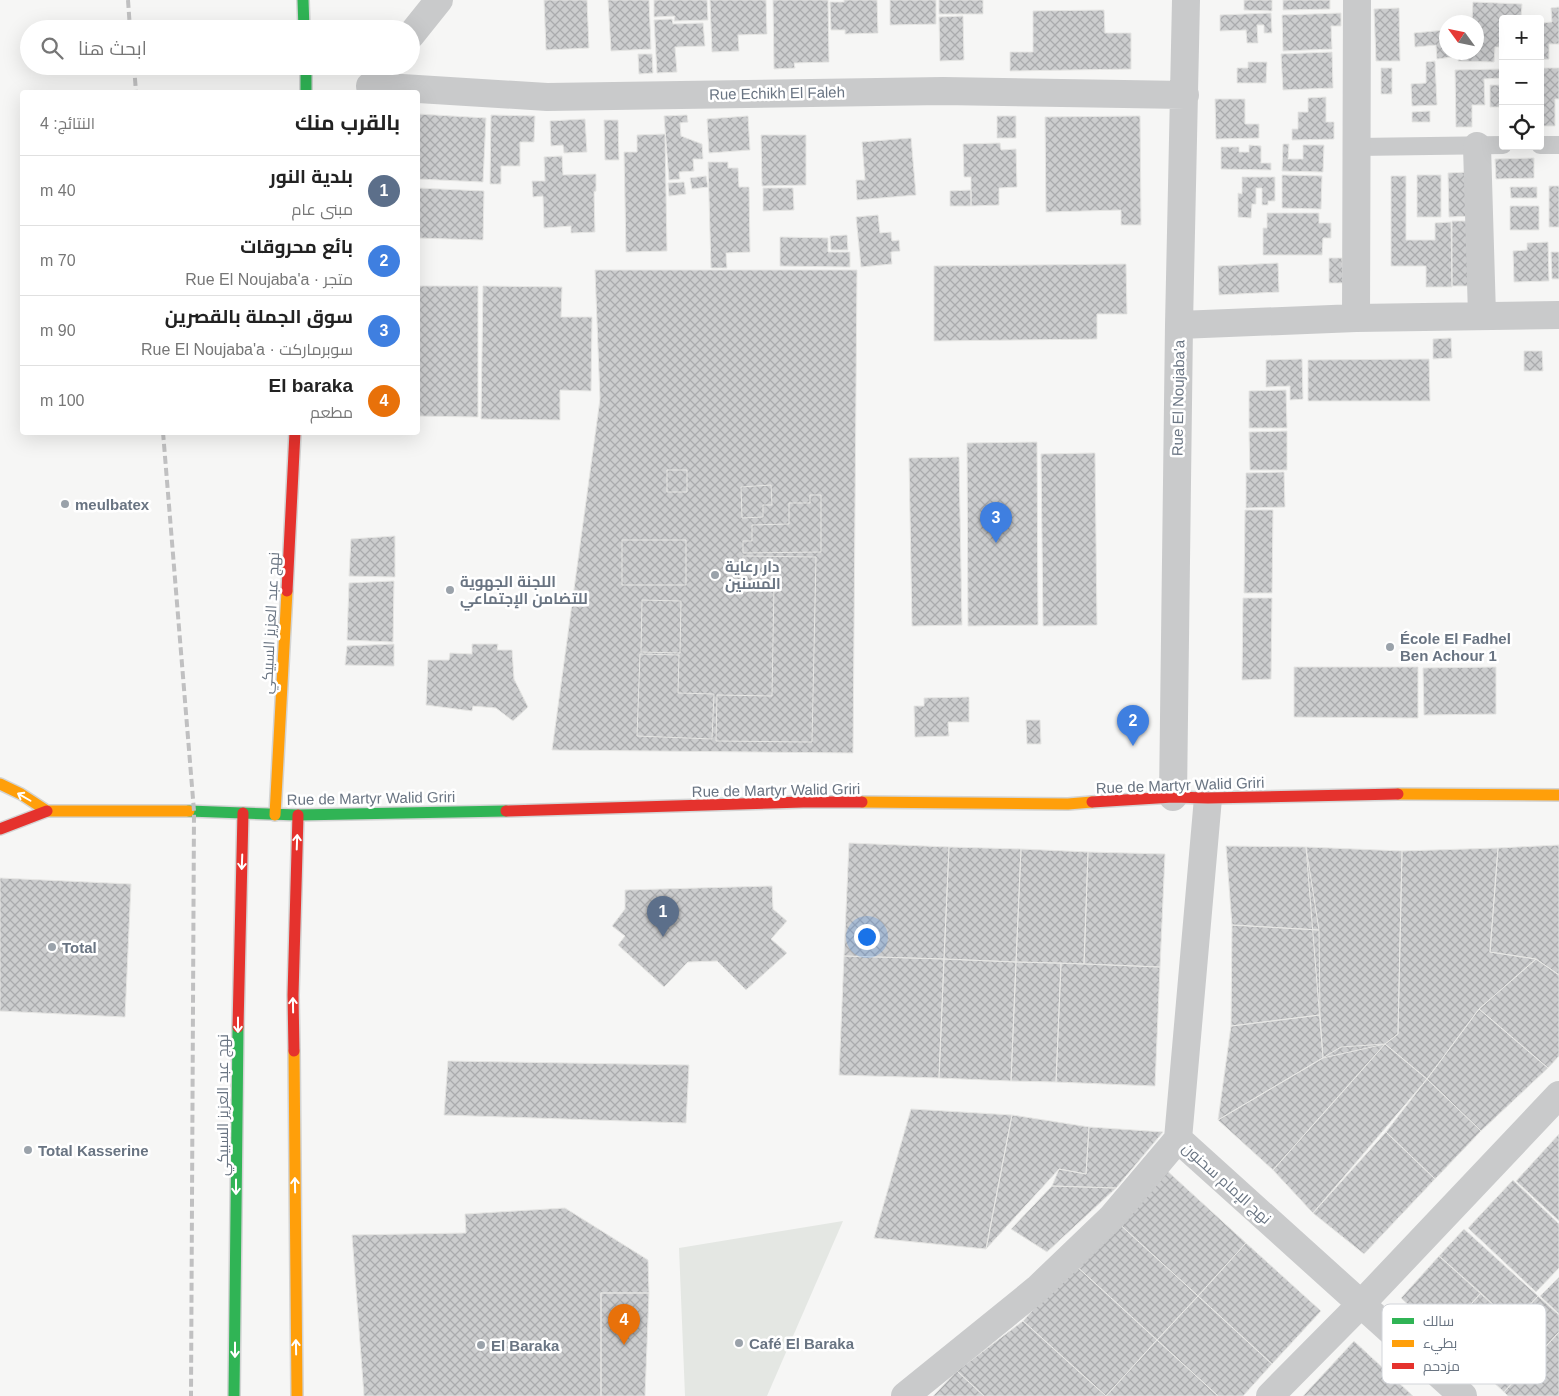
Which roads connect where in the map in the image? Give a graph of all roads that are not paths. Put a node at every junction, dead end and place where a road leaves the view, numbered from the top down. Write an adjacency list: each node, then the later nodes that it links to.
1 (303, 0): 5 (street)
2 (439, 0): 6 (street)
3 (1186, 0): 10 (street, Rue El Noujaba'a)
4 (1357, 0): 14 (street)
5 (304, 20)
6 (420, 24)
7 (306, 75): 9 (street)
8 (374, 82): 10 (street, Rue Echikh El Faleh)
9 (306, 90)
10 (1185, 95): 18 (street, Rue El Noujaba'a)
11 (1544, 145): 12 (lane)
12 (1559, 145)
13 (1490, 146): 14 (lane); 15 (street)
14 (1357, 147): 17 (street)
15 (1482, 315): 16 (street); 17 (street)
16 (1559, 315)
17 (1356, 318): 18 (street)
18 (1180, 325): 22 (street, Rue El Noujaba'a)
19 (295, 435): 26 (street, نهج عبد العزيز السبيكي)
20 (0, 784): 24 (street, one-way to 20)
21 (1559, 795): 23 (street, Rue de Martyr Walid Griri)
22 (1172, 797): 23 (street, Rue de Martyr Walid Griri); 27 (street, Rue de Martyr Walid Griri)
23 (1208, 798): 30 (street, نهج الإمام سحنون)
24 (47, 811): 25 (street, Rue de Martyr Walid Griri); 28 (street)
25 (243, 813): 26 (street, Rue de Martyr Walid Griri); 34 (street, نهج عبد العزيز السبيكي, one-way to 34)
26 (275, 814): 27 (street, Rue de Martyr Walid Griri)
27 (298, 815): 35 (street, one-way to 27)
28 (0, 829)
29 (1559, 1095): 31 (street)
30 (1178, 1139): 31 (street, نهج الإمام سحنون); 36 (street)
31 (1362, 1303): 32 (street, نهج الإمام سحنون); 37 (street)
32 (1382, 1321)
33 (1450, 1384): 38 (street, نهج الإمام سحنون)
34 (234, 1396)
35 (297, 1396)
36 (906, 1396)
37 (1270, 1396)
38 (1463, 1396)

